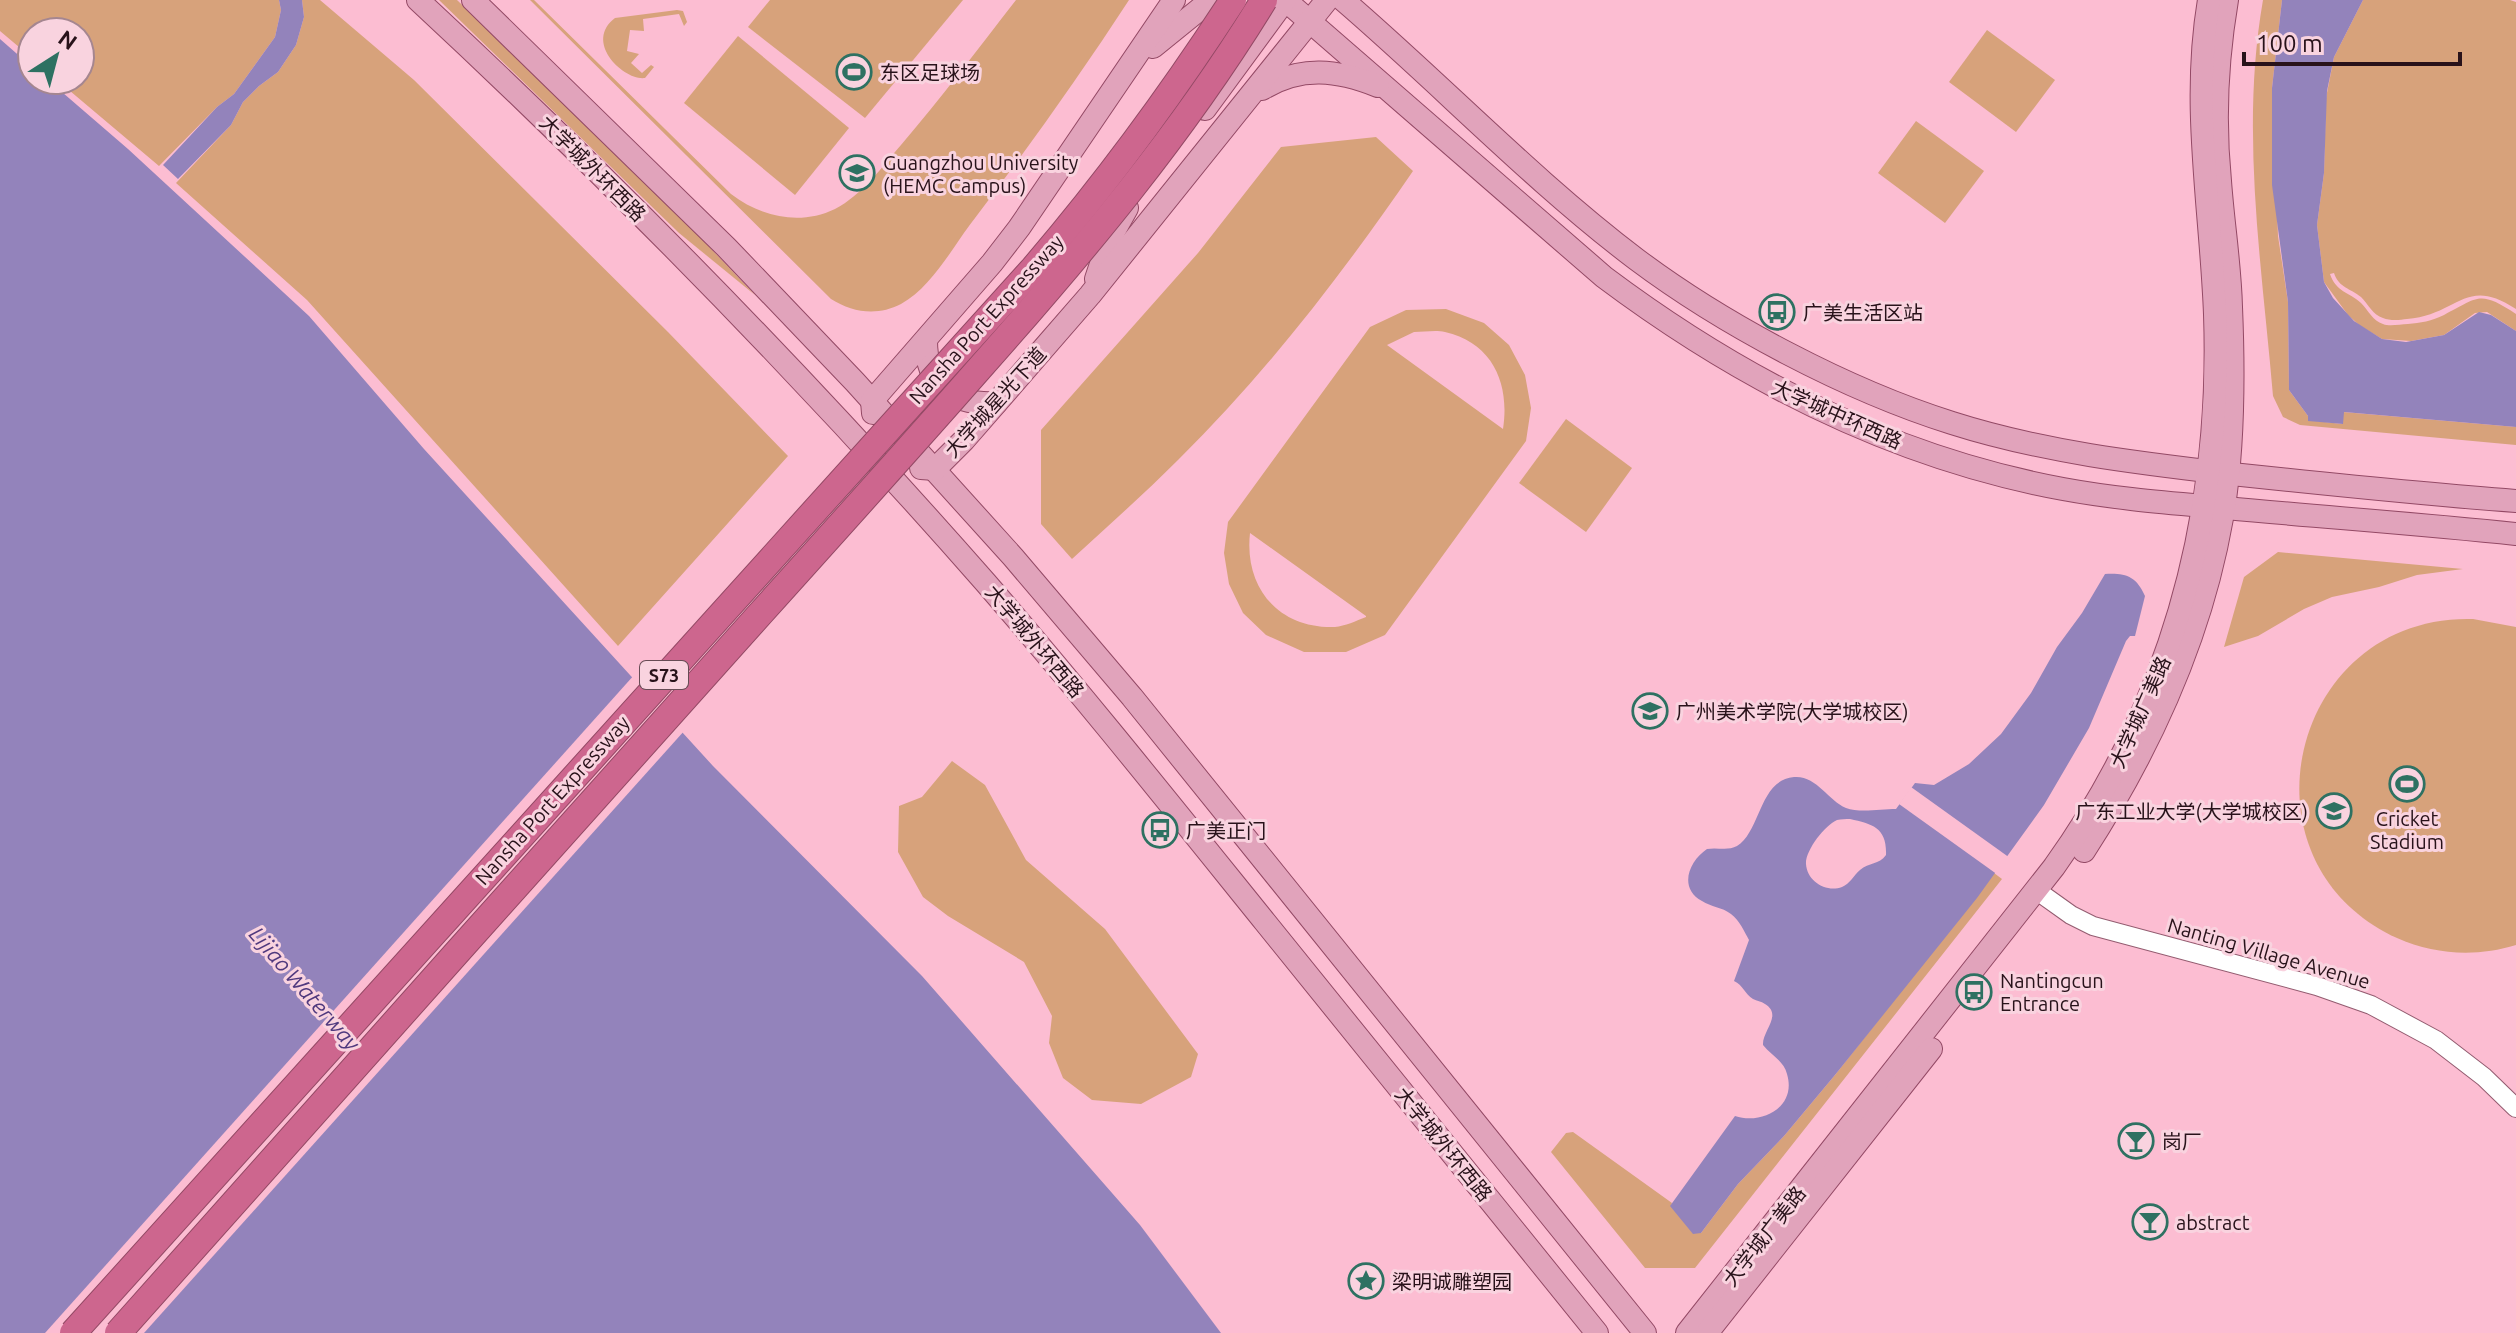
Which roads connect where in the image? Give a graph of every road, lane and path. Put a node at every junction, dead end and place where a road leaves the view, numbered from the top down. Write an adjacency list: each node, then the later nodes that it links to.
1 (418, 0): 20 (main road, 大学城外环西路)
2 (473, 0): 18 (main road, 大学城外环西路)
3 (1174, 0): 13 (main road)
4 (1211, 0): 13 (main road)
5 (1233, 0): 30 (highway, Nansha Port Expressway / S73, bridge)
6 (1264, 0): 31 (highway, Nansha Port Expressway / S73, bridge)
7 (1285, 0): 12 (main road, 大学城中环西路); 16 (main road)
8 (1327, 0): 12 (main road, 大学城星光下道)
9 (1343, 0): 22 (main road, 大学城中环西路)
10 (2209, 0): 22 (main road, 大学城广美路)
11 (2227, 0): 22 (main road, 大学城广美路)
12 (1310, 21): 14 (main road, 大学城中环西路); 15 (main road, 大学城星光下道)
13 (1132, 65): 17 (main road)
14 (1390, 90): 15 (main road); 24 (main road, 大学城中环西路)
15 (1252, 97): 16 (main road, 大学城星光下道)
16 (1090, 295): 19 (main road, 大学城星光下道)
17 (926, 340): 18 (main road); 19 (main road)
18 (872, 401): 20 (main road); 21 (main road, 大学城外环西路)
19 (996, 403): 21 (main road, 大学城星光下道)
20 (878, 463): 21 (main road, 大学城星光下道); 32 (main road, 大学城外环西路)
21 (935, 469): 28 (main road, 大学城外环西路)
22 (2217, 472): 23 (main road, 大学城中环西路); 24 (main road, 大学城广美路)
23 (2516, 501)
24 (2214, 507): 25 (main road, 大学城中环西路); 26 (main road, 大学城广美路)
25 (2516, 534)
26 (2042, 895): 27 (street, Nanting Village Avenue); 29 (main road, 大学城广美路)
27 (2516, 1108)
28 (1647, 1331)
29 (1691, 1332)
30 (73, 1333)
31 (118, 1333)
32 (1597, 1333)

